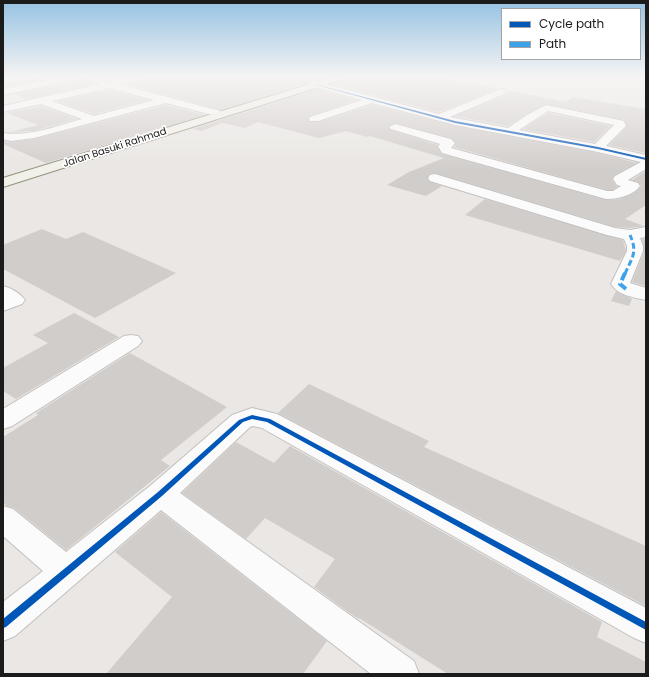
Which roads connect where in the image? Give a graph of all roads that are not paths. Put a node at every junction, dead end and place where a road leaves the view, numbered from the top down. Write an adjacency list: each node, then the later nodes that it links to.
1 (64, 109): 12 (street)
2 (131, 109): 12 (street)
3 (201, 109): 10 (street)
4 (237, 109): 10 (main road, Jalan Basuki Rahmad)
5 (345, 109): 13 (street)
6 (406, 109): 11 (street)
7 (460, 109): 11 (street)
8 (545, 109): 15 (street)
9 (549, 109): 17 (street)
10 (220, 114): 20 (main road, Jalan Basuki Rahmad)
11 (438, 118): 15 (street)
12 (93, 119): 16 (street)
13 (314, 119)
14 (395, 127): 21 (street)
15 (511, 131): 17 (street)
16 (3, 136)
17 (598, 148): 18 (street)
18 (644, 158): 21 (street)
19 (436, 178): 22 (street)
20 (3, 183)
21 (640, 187)
22 (638, 233): 24 (street)
23 (3, 292): 25 (street)
24 (646, 294)
25 (3, 306)
26 (131, 341): 27 (street)
27 (3, 420)
28 (160, 494): 30 (street); 32 (street); 33 (street)
29 (3, 518): 30 (street)
30 (67, 572): 31 (street)
31 (3, 624)
32 (646, 626)
33 (401, 674)

